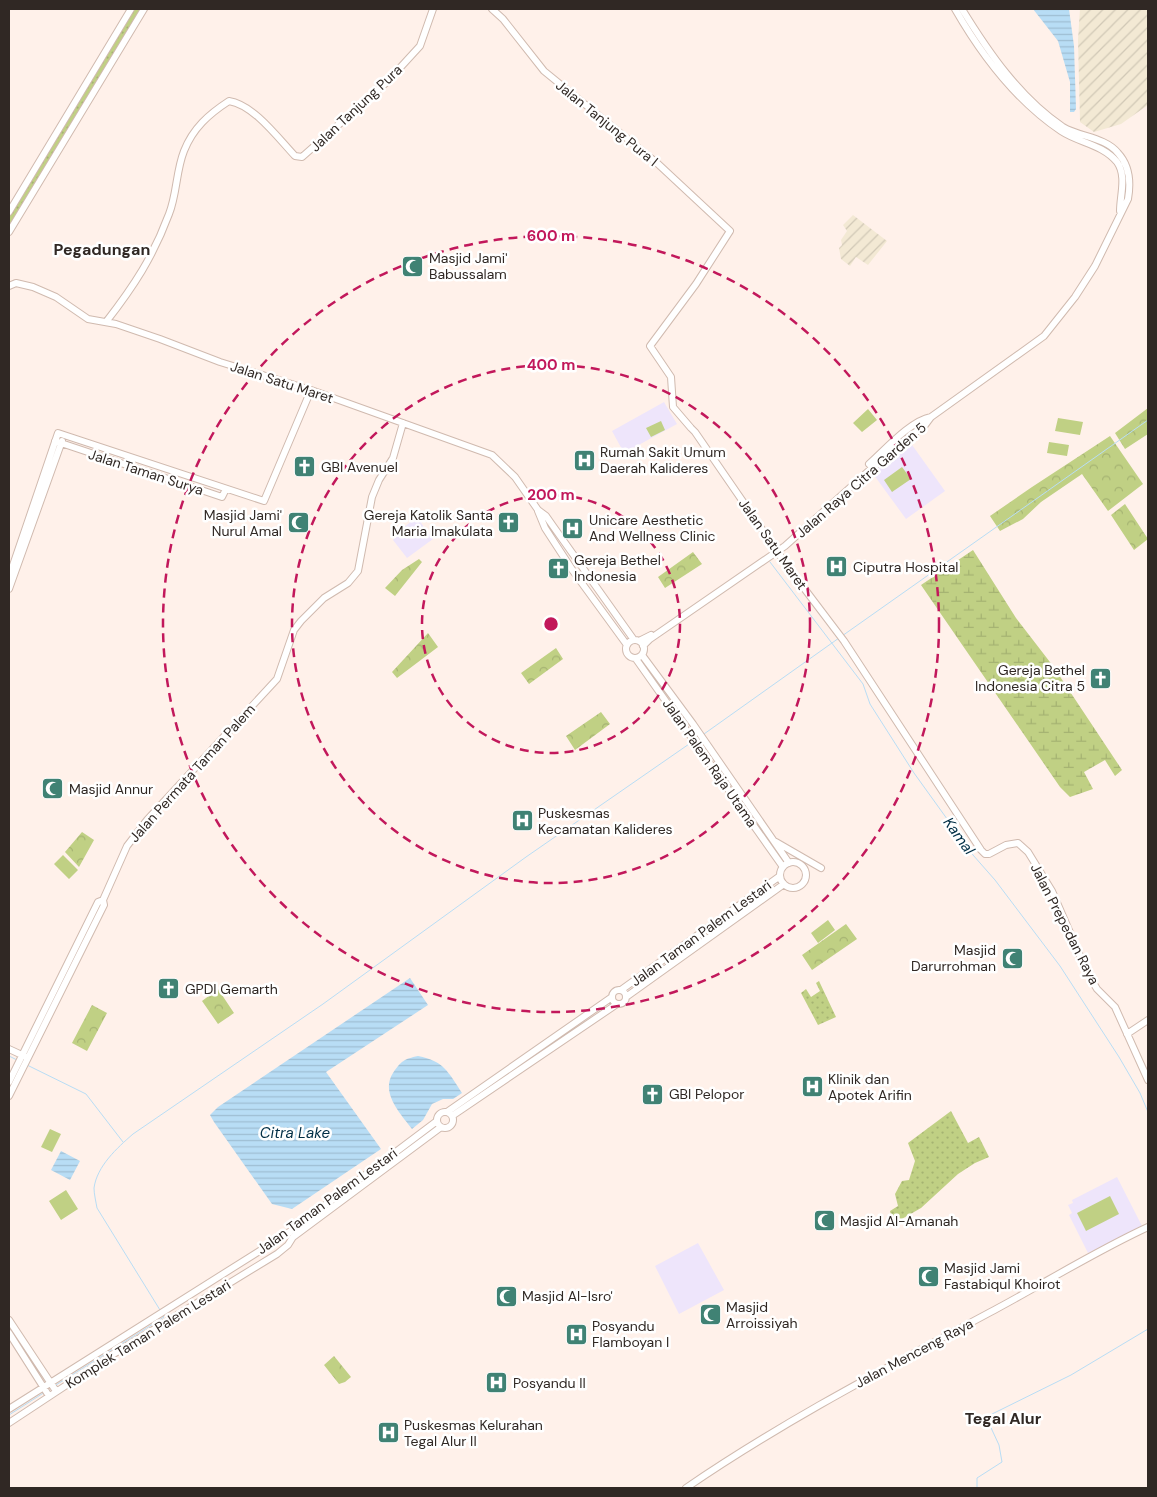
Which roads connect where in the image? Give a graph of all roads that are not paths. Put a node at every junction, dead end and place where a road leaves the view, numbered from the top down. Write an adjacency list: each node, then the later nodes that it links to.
1 (131, 9): 7 (street)
2 (144, 9): 9 (street)
3 (433, 9): 12 (street, Jalan Tanjung Pura)
4 (492, 9): 10 (street, Jalan Tanjung Pura I)
5 (954, 9): 8 (street)
6 (962, 9): 8 (street, Jalan Raya Citra Garden 5)
7 (9, 212)
8 (1120, 212): 14 (street, Jalan Raya Citra Garden 5)
9 (9, 229)
10 (730, 231): 20 (street, Jalan Satu Maret)
11 (9, 286): 12 (street, Jalan Satu Maret)
12 (106, 322): 13 (street, Jalan Satu Maret)
13 (310, 390): 15 (street, Jalan Satu Maret); 17 (street, Jalan Taman Surya)
14 (931, 417): 19 (street, Jalan Raya Citra Garden 5); 20 (street, Jalan Raya Citra Garden 5)
15 (403, 423): 18 (street, Jalan Satu Maret); 41 (street, Jalan Permata Taman Palem)
16 (58, 443): 17 (street, Jalan Taman Surya); 17 (street, Jalan Taman Surya); 22 (street, Jalan Taman Surya); 23 (street, Jalan Taman Surya)
17 (226, 489)
18 (538, 510): 24 (street, Jalan Satu Maret); 25 (street, Jalan Satu Maret)
19 (818, 516): 20 (street, Jalan Raya Citra Garden 5); 21 (street)
20 (777, 548): 21 (street, Jalan Satu Maret); 24 (street, Jalan Raya Citra Garden 5)
21 (783, 560): 28 (street, Jalan Satu Maret)
22 (9, 576)
23 (9, 589)
24 (639, 642): 25 (street); 26 (street)
25 (627, 645): 26 (street)
26 (639, 657): 27 (street, Jalan Palem Raja Utama); 30 (street, Jalan Palem Raja Utama)
27 (773, 840): 29 (street, Jalan Palem Raja Utama); 31 (street)
28 (989, 854): 39 (street, Jalan Prepedan Raya)
29 (789, 863): 30 (street); 33 (street)
30 (783, 867): 32 (street)
31 (821, 868)
32 (780, 876): 33 (street); 34 (street, Jalan Taman Palem Lestari)
33 (784, 884): 36 (street, Jalan Taman Palem Lestari)
34 (621, 990): 35 (street); 36 (street)
35 (612, 997): 37 (street); 46 (street)
36 (626, 997): 37 (street)
37 (617, 1004): 46 (street)
38 (1148, 1020): 39 (street)
39 (1127, 1034): 43 (street, Jalan Prepedan Raya)
40 (9, 1049): 41 (street)
41 (22, 1062): 42 (street); 44 (street); 45 (street)
42 (9, 1063)
43 (1148, 1080)
44 (9, 1082)
45 (9, 1096)
46 (450, 1114): 47 (street); 47 (street)
47 (439, 1124): 49 (street, Jalan Taman Palem Lestari); 50 (street, Jalan Taman Palem Lestari)
48 (1148, 1227): 57 (street, Jalan Menceng Raya)
49 (288, 1245): 53 (street, Komplek Taman Palem Lestari)
50 (162, 1312): 53 (street, Komplek Taman Palem Lestari)
51 (9, 1320): 53 (street)
52 (9, 1333): 54 (street)
53 (52, 1387): 54 (street, Komplek Taman Palem Lestari); 54 (street, Komplek Taman Palem Lestari)
54 (46, 1392): 55 (street, Komplek Taman Palem Lestari); 56 (street, Komplek Taman Palem Lestari)
55 (9, 1409)
56 (9, 1423)
57 (686, 1488)

